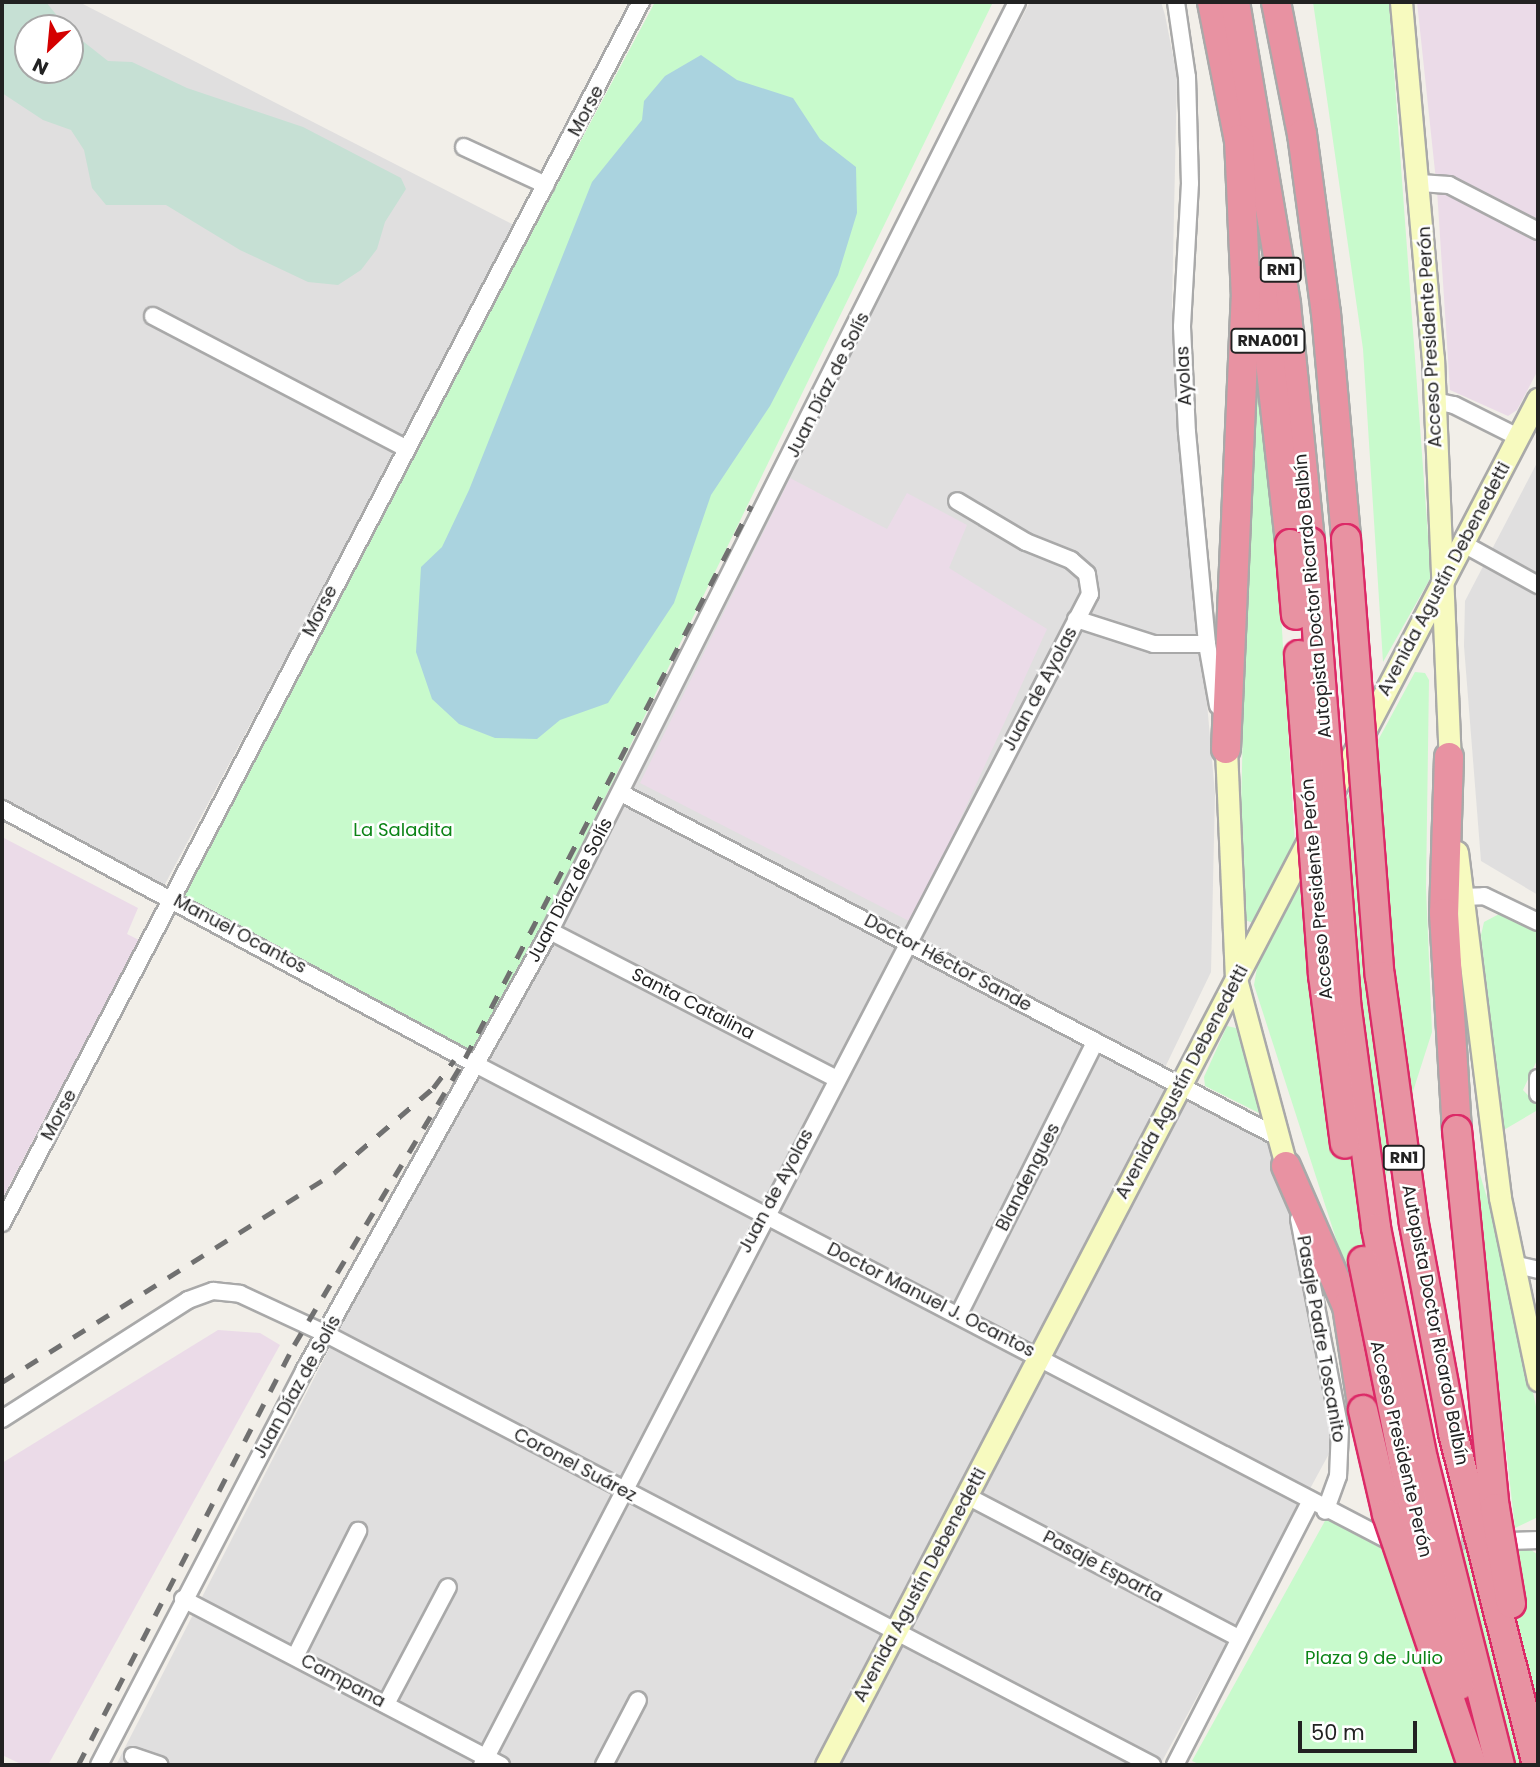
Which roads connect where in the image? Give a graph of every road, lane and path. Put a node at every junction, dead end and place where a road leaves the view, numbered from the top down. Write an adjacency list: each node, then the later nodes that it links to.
1 (641, 2): 13 (street, Morse)
2 (1017, 2): 29 (street, Juan Díaz de Solís)
3 (1176, 2): 26 (street, Ayolas)
4 (1212, 2): 10 (highway, Acceso Presidente Perón / RNA001)
5 (1235, 2): 21 (highway, Autopista Doctor Ricardo Balbín / RN1)
6 (1276, 2): 9 (highway, Autopista Doctor Ricardo Balbín / RN1)
7 (1297, 2): 9 (highway)
8 (1401, 2): 12 (main road, Acceso Presidente Perón)
9 (1302, 134): 79 (highway, Autopista Doctor Ricardo Balbín / RN1, bridge)
10 (1239, 139): 21 (highway, Acceso Presidente Perón / RNA001); 27 (highway)
11 (464, 146): 13 (street)
12 (1420, 183): 14 (street); 16 (main road, Acceso Presidente Perón)
13 (546, 186): 19 (street, Morse)
14 (1538, 231)
15 (153, 316): 19 (street)
16 (1435, 401): 18 (street); 24 (main road, Acceso Presidente Perón)
17 (1537, 403): 18 (main road, Avenida Agustín Debenedetti)
18 (1518, 437): 22 (main road, Avenida Agustín Debenedetti)
19 (404, 447): 32 (street, Morse)
20 (957, 501): 25 (street, Juan de Ayolas)
21 (1300, 543): 77 (highway, Acceso Presidente Perón / RNA001, bridge); 78 (highway, Autopista Doctor Ricardo Balbín / RN1, bridge)
22 (1462, 543): 23 (street); 24 (main road, Avenida Agustín Debenedetti)
23 (1538, 585)
24 (1440, 587): 28 (main road, Acceso Presidente Perón); 36 (main road, Avenida Agustín Debenedetti)
25 (1076, 619): 26 (street, Juan de Ayolas); 35 (street, Juan de Ayolas)
26 (1206, 644): 27 (street, Ayolas)
27 (1226, 749): 36 (main road)
28 (1449, 757): 31 (main road, Acceso Presidente Perón); 79 (highway, bridge)
29 (621, 793): 34 (street, Juan Díaz de Solís); 35 (street, Doctor Héctor Sande)
30 (2, 809): 32 (street, Manuel Ocantos)
31 (1461, 897): 33 (street); 45 (main road, Acceso Presidente Perón)
32 (175, 899): 38 (street, Manuel Ocantos); 44 (street, Morse)
33 (1538, 922)
34 (550, 930): 38 (street, Juan Díaz de Solís); 39 (street, Santa Catalina)
35 (907, 941): 37 (street, Doctor Héctor Sande); 39 (street, Juan de Ayolas)
36 (1236, 979): 40 (main road, Avenida Agustín Debenedetti); 41 (main road)
37 (1096, 1041): 40 (street, Doctor Héctor Sande); 47 (street, Blandengues)
38 (475, 1064): 43 (street, Doctor Manuel J. Ocantos); 48 (street, Juan Díaz de Solís)
39 (835, 1078): 43 (street, Juan de Ayolas)
40 (1179, 1086): 41 (street, Doctor Héctor Sande); 49 (main road, Avenida Agustín Debenedetti)
41 (1274, 1135): 42 (main road)
42 (1286, 1166): 55 (street, Pasaje Padre Toscanito); 76 (highway, bridge)
43 (763, 1215): 47 (street, Doctor Manuel J. Ocantos); 52 (street, Juan de Ayolas)
44 (2, 1223)
45 (1513, 1264): 46 (street); 50 (main road, Acceso Presidente Perón)
46 (1538, 1270)
47 (959, 1314): 49 (street, Doctor Manuel J. Ocantos)
48 (326, 1334): 51 (street, Coronel Suárez); 52 (street, Coronel Suárez); 61 (street, Juan Díaz de Solís)
49 (1040, 1356): 53 (main road, Avenida Agustín Debenedetti); 54 (street, Doctor Manuel J. Ocantos)
50 (1538, 1380)
51 (2, 1419)
52 (621, 1490): 62 (street, Coronel Suárez); 68 (street, Juan de Ayolas)
53 (967, 1496): 62 (main road, Avenida Agustín Debenedetti); 63 (street, Pasaje Esparta)
54 (1310, 1502): 55 (street, Doctor Manuel J. Ocantos); 63 (street)
55 (1325, 1511): 57 (street, Doctor Manuel J. Ocantos)
56 (358, 1531): 64 (street)
57 (1386, 1539)
58 (1538, 1540): 59 (street)
59 (1511, 1541)
60 (448, 1587): 66 (street)
61 (183, 1599): 64 (street, Campana); 69 (street, Juan Díaz de Solís)
62 (897, 1632): 73 (main road, Avenida Agustín Debenedetti); 74 (street, Coronel Suárez)
63 (1239, 1638): 75 (street)
64 (296, 1655): 66 (street, Campana)
65 (638, 1699): 72 (street)
66 (386, 1704): 68 (street, Campana)
67 (133, 1756): 70 (street)
68 (484, 1761): 71 (street, Campana)
69 (99, 1765)
70 (159, 1765)
71 (501, 1765)
72 (604, 1765)
73 (826, 1765)
74 (1152, 1765)
75 (1175, 1765)
76 (1472, 1765)
77 (1482, 1765)
78 (1500, 1765)
79 (1538, 1765)

